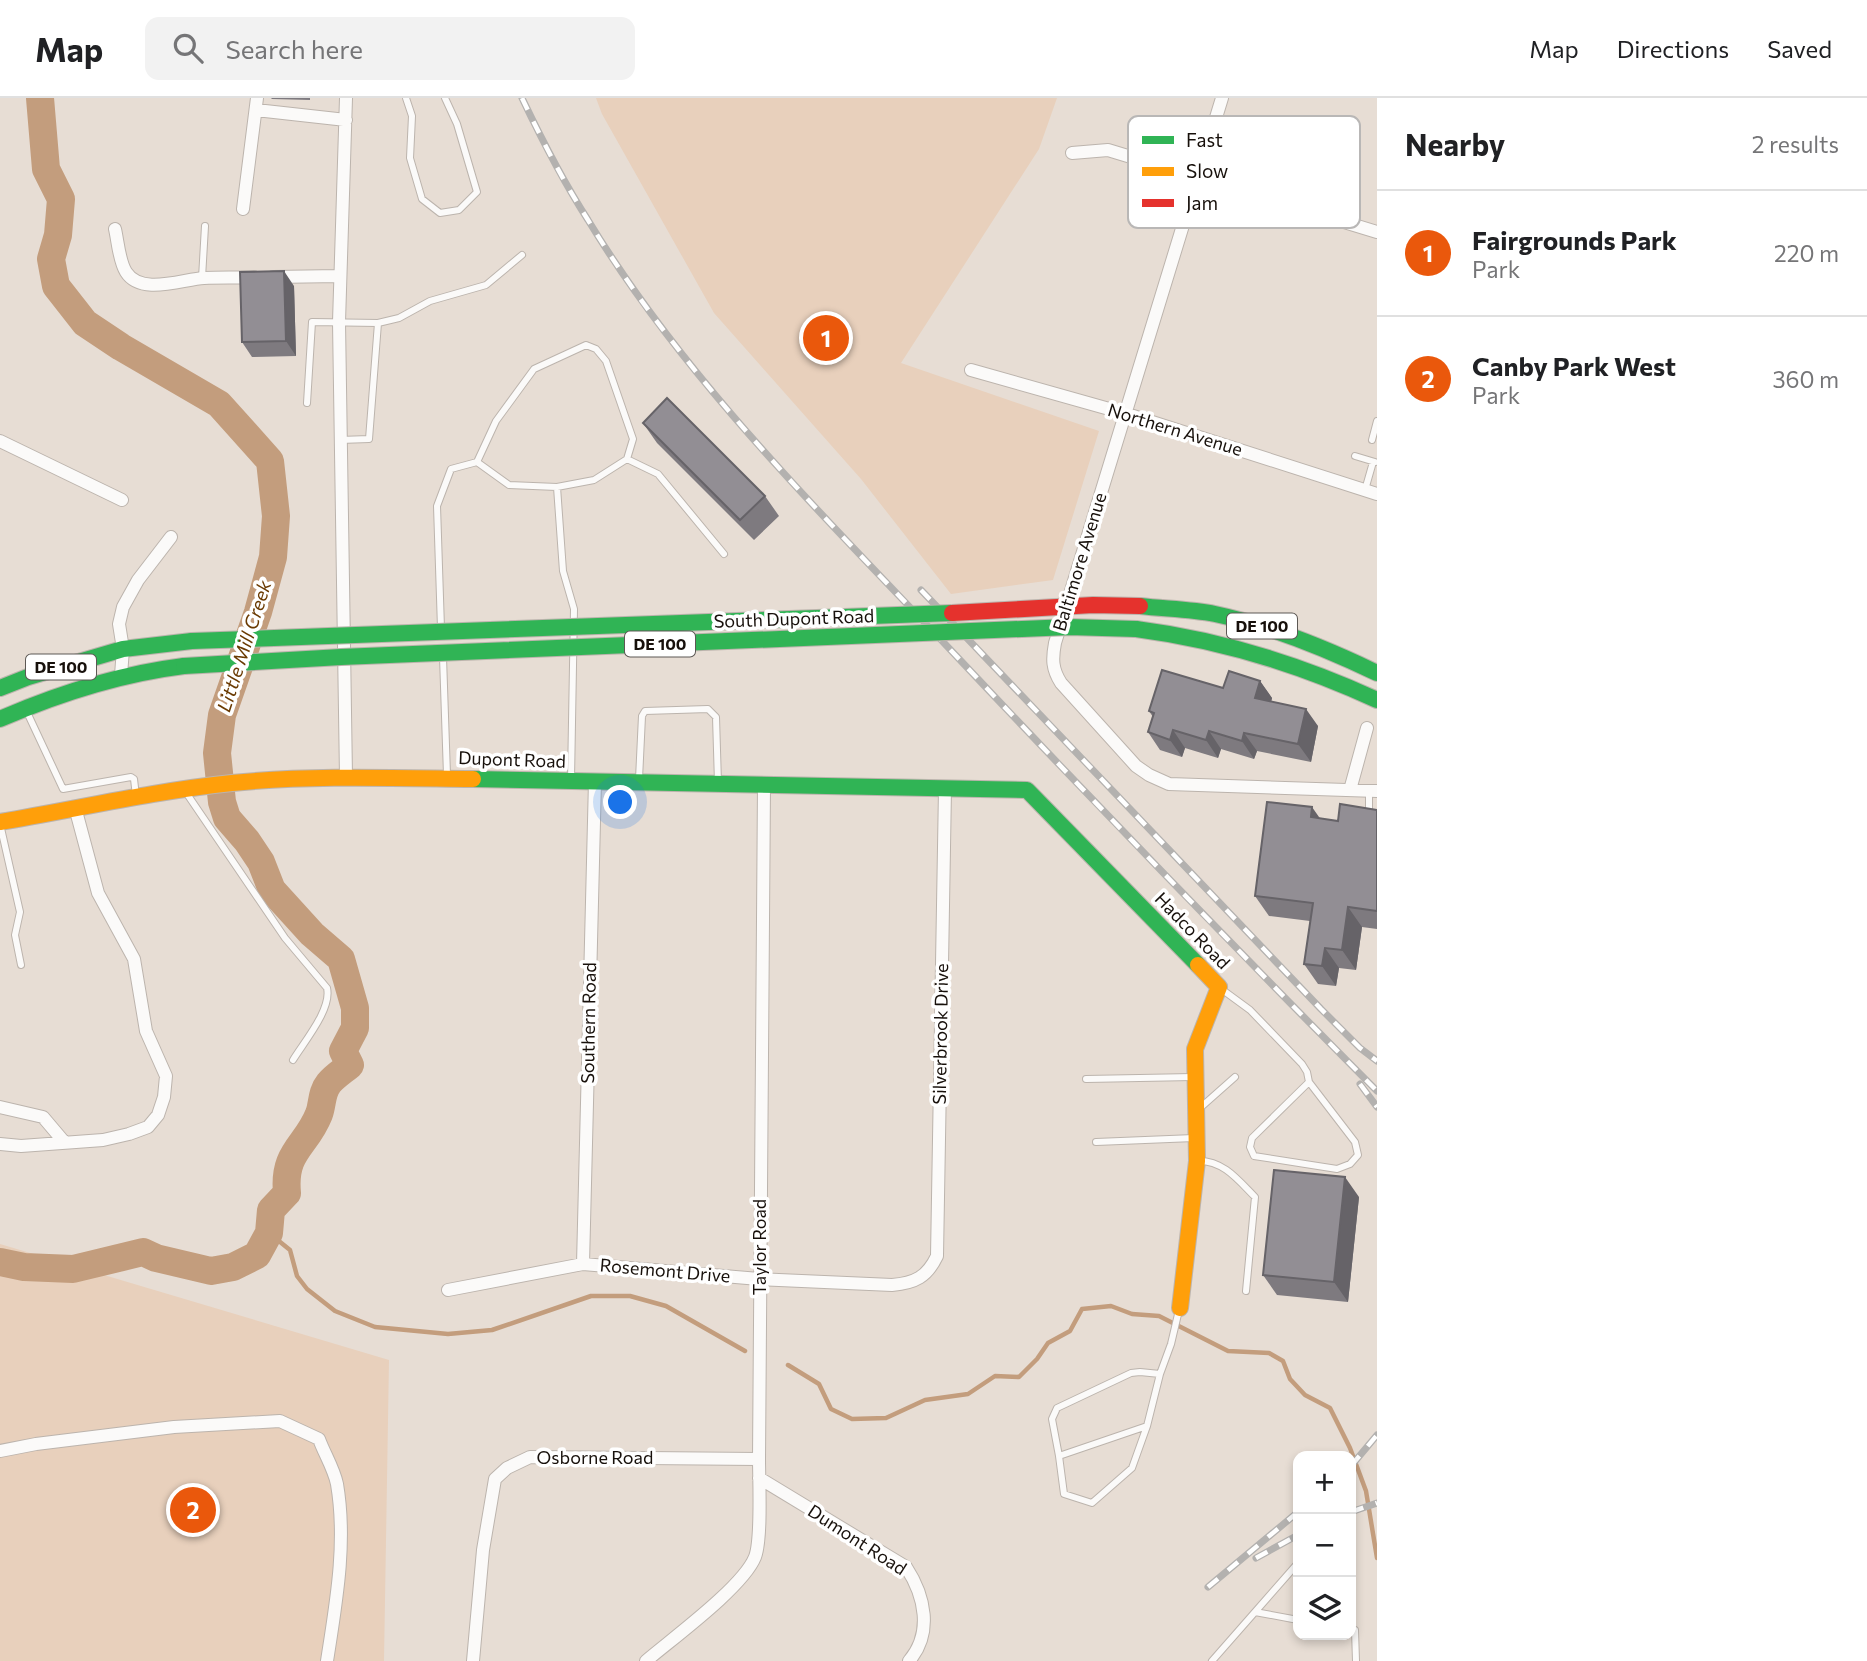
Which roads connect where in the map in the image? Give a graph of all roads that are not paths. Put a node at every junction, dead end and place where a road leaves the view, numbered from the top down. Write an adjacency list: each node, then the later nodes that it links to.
1 (346, 98): 7 (street)
2 (406, 98): 3 (lane)
3 (445, 98)
4 (1222, 98): 6 (street, Baltimore Avenue)
5 (256, 104): 7 (street); 10 (street)
6 (1216, 116)
7 (346, 120): 17 (street)
8 (1072, 153): 9 (street)
9 (1128, 156)
10 (243, 209)
11 (205, 226): 18 (lane)
12 (1360, 227): 15 (street)
13 (1182, 228): 23 (street, Baltimore Avenue)
14 (115, 229): 18 (street)
15 (1377, 232)
16 (522, 255): 20 (lane)
17 (340, 276): 18 (street); 19 (street)
18 (202, 278)
19 (339, 322): 20 (lane); 22 (lane); 25 (street)
20 (378, 323): 25 (lane)
21 (971, 370): 23 (street, Northern Avenue)
22 (307, 403)
23 (1127, 414): 33 (street, Northern Avenue); 56 (street, Baltimore Avenue)
24 (1377, 421): 26 (lane)
25 (340, 440): 45 (street)
26 (1373, 440)
27 (0, 441): 34 (street)
28 (1355, 456): 31 (lane)
29 (627, 459): 30 (lane); 32 (lane); 36 (lane)
30 (477, 462): 32 (lane); 46 (lane)
31 (1375, 462): 33 (lane)
32 (556, 487): 47 (lane)
33 (1371, 492)
34 (122, 500)
35 (171, 537): 37 (street)
36 (724, 554)
37 (123, 649): 38 (main road, South Dupont Road / DE 100, bridge); 39 (street); 40 (main road, South Dupont Road / DE 100)
38 (1377, 673)
39 (121, 675): 41 (main road, South Dupont Road / DE 100, bridge); 42 (main road, South Dupont Road / DE 100)
40 (0, 688)
41 (1377, 700)
42 (25, 708): 43 (main road, South Dupont Road / DE 100); 52 (lane)
43 (0, 719)
44 (1367, 728): 56 (street)
45 (346, 777): 46 (main road, Dupont Road); 53 (main road, Dupont Road)
46 (447, 777): 47 (main road, Dupont Road)
47 (571, 781): 48 (main road, Dupont Road)
48 (595, 781): 49 (main road, Dupont Road); 77 (street, Southern Road)
49 (639, 782): 50 (main road, Dupont Road); 50 (lane)
50 (718, 785): 51 (main road, Dupont Road)
51 (764, 785): 54 (main road, Dupont Road); 79 (street, Taylor Road)
52 (63, 789): 58 (lane); 59 (lane)
53 (184, 789): 58 (main road, Dupont Road); 65 (lane)
54 (945, 789): 55 (main road, Dupont Road); 78 (street, Silverbrook Drive)
55 (1027, 790): 64 (main road, Hadco Road)
56 (1350, 790): 57 (street, Baltimore Avenue)
57 (1373, 790): 60 (lane)
58 (137, 798): 59 (main road, Dupont Road)
59 (76, 811): 61 (main road, Dupont Road); 74 (street)
60 (1369, 817)
61 (0, 822): 62 (lane)
62 (2, 844): 63 (lane)
63 (21, 965)
64 (1219, 987): 66 (main road, Hadco Road); 69 (lane)
65 (292, 1060)
66 (1195, 1077): 68 (lane); 71 (main road, Hadco Road)
67 (1235, 1077): 71 (lane)
68 (1086, 1079)
69 (1309, 1082): 69 (lane)
70 (0, 1107): 74 (street)
71 (1196, 1111): 72 (main road, Hadco Road)
72 (1196, 1138): 73 (lane); 76 (main road, Hadco Road)
73 (1096, 1142)
74 (65, 1143): 75 (street)
75 (0, 1144)
76 (1197, 1161): 81 (lane); 82 (main road, Hadco Road)
77 (583, 1264): 79 (street, Rosemont Drive); 80 (street, Rosemont Drive)
78 (924, 1275): 79 (street, Rosemont Drive)
79 (759, 1279): 87 (street, Taylor Road)
80 (448, 1290)
81 (1246, 1291)
82 (1180, 1308): 83 (lane)
83 (1160, 1374): 84 (lane); 86 (lane)
84 (1147, 1426): 86 (lane); 86 (lane)
85 (0, 1451): 93 (street)
86 (1059, 1456)
87 (759, 1460): 88 (street, Taylor Road); 94 (street, Osborne Road)
88 (759, 1478): 95 (street, Taylor Road); 96 (street, Dumont Road)
89 (1293, 1569): 90 (lane)
90 (1255, 1612): 91 (lane); 97 (lane)
91 (1293, 1619)
92 (1355, 1640): 98 (lane)
93 (327, 1661)
94 (473, 1661)
95 (646, 1661)
96 (909, 1661)
97 (1212, 1661)
98 (1356, 1661)

